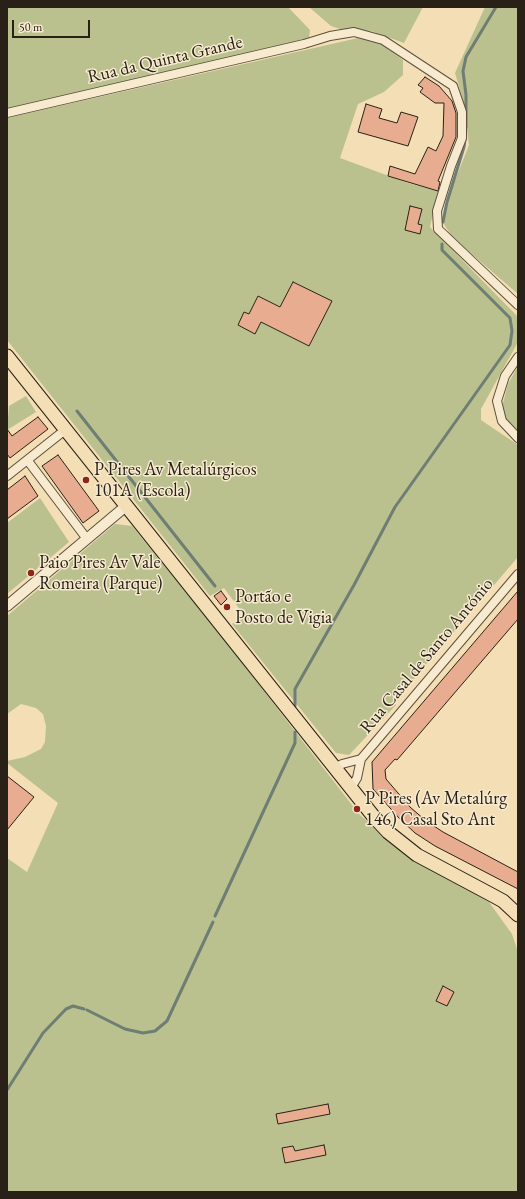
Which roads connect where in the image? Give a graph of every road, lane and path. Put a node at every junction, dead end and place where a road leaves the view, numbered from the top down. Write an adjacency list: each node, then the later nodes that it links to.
1 (7, 112): 2 (street, Rua da Quinta Grande)
2 (518, 305)
3 (7, 356): 5 (main road)
4 (518, 357): 6 (street)
5 (65, 430): 7 (street); 9 (main road)
6 (518, 438)
7 (28, 461): 8 (street); 10 (street)
8 (7, 476)
9 (126, 506): 10 (street); 14 (main road)
10 (87, 539): 12 (street)
11 (518, 574): 13 (street, Rua Casal de Santo António)
12 (7, 606)
13 (361, 759): 14 (street, Rua Casal de Santo António); 15 (street, Rua Casal de Santo António)
14 (335, 768): 15 (main road)
15 (351, 788): 16 (main road)
16 (518, 915)

